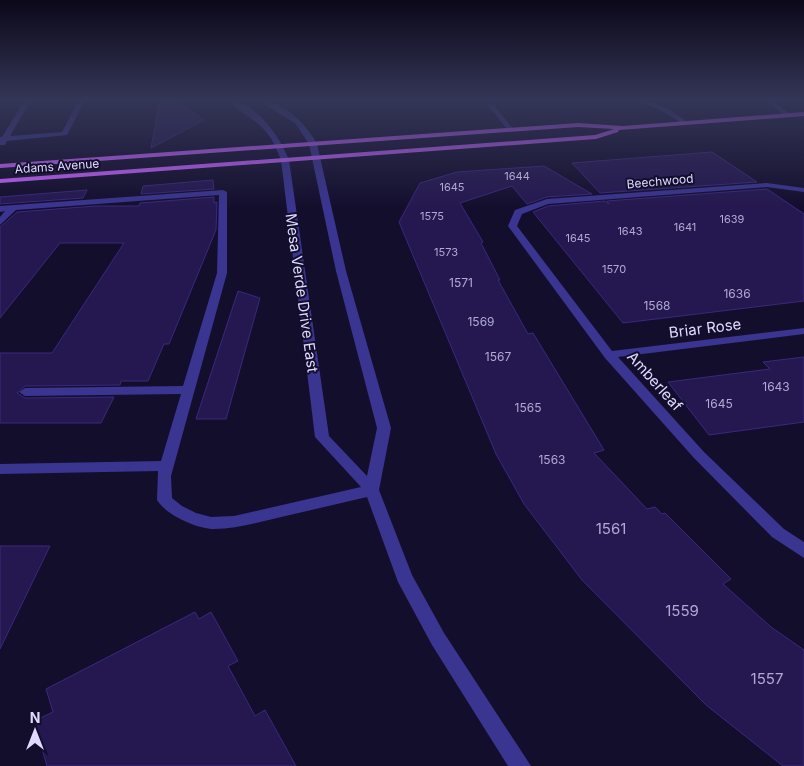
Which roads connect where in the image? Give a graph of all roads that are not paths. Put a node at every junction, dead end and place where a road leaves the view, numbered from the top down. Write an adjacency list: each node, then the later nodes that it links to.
1 (37, 136): 6 (street)
2 (275, 136): 9 (street, Mesa Verde Drive East)
3 (309, 136): 7 (street)
4 (429, 136): 7 (main road, Adams Avenue)
5 (600, 136): 10 (main road, Adams Avenue)
6 (2, 138): 8 (street)
7 (312, 144): 9 (main road, Adams Avenue); 10 (street)
8 (0, 146)
9 (280, 146): 11 (street, Mesa Verde Drive East); 12 (main road, Adams Avenue)
10 (315, 157): 11 (main road, Adams Avenue); 25 (street)
11 (285, 160): 13 (main road, Adams Avenue); 25 (street, Mesa Verde Drive East)
12 (0, 166)
13 (0, 181)
14 (804, 190): 17 (street, Beechwood)
15 (0, 208): 16 (street)
16 (13, 208): 18 (street); 21 (street)
17 (518, 212): 20 (street, Amberleaf)
18 (0, 222)
19 (804, 331): 20 (street, Briar Rose)
20 (609, 355): 26 (street, Amberleaf)
21 (189, 390): 22 (street); 23 (street)
22 (24, 392)
23 (167, 466): 24 (street); 25 (street)
24 (0, 469)
25 (372, 490): 27 (street, Mesa Verde Drive East)
26 (804, 551)
27 (517, 765)

